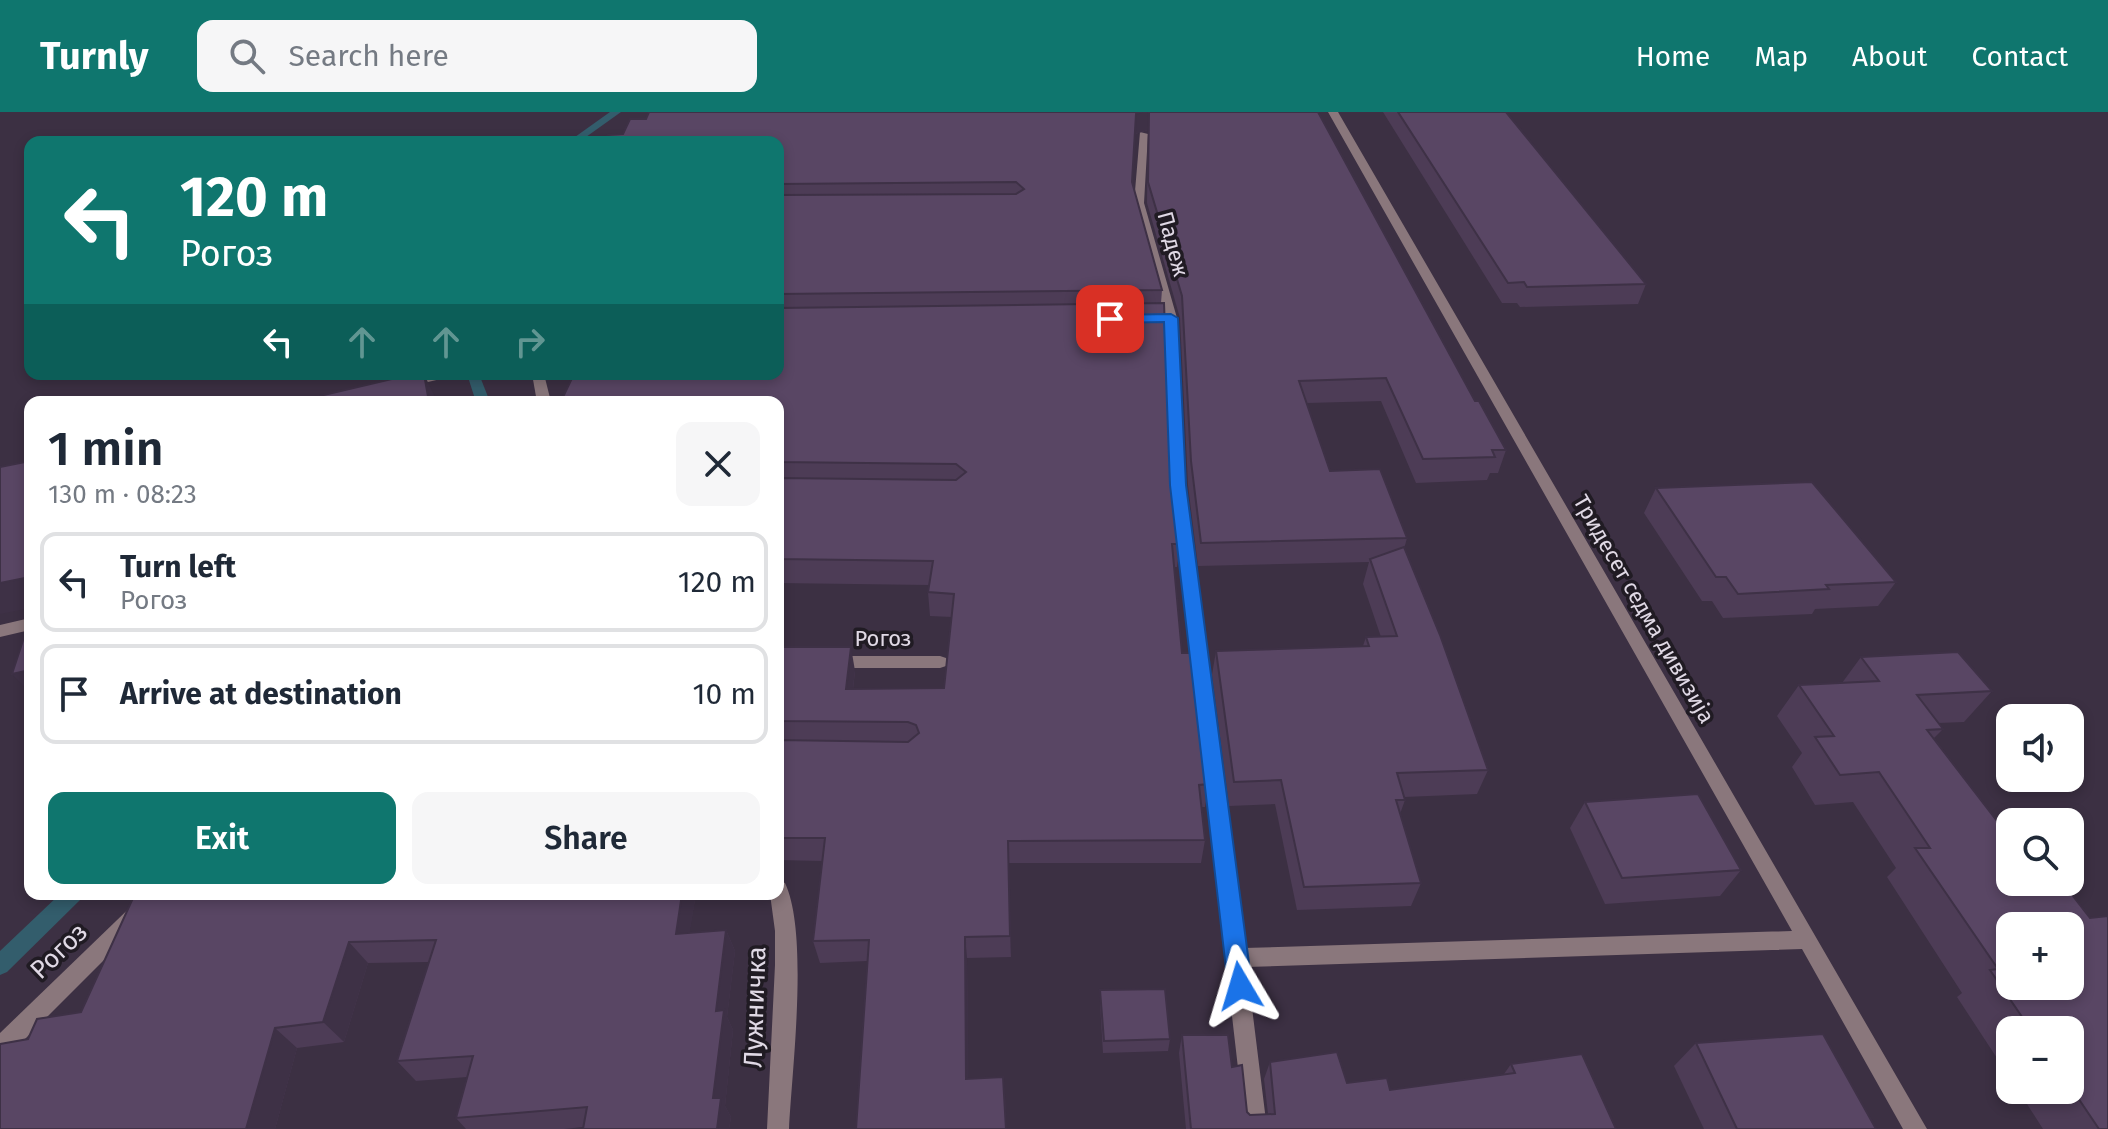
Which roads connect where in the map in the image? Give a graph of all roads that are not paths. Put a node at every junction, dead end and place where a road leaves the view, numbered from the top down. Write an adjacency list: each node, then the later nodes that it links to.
1 (1333, 112): 11 (street, Тридесет седма дивизија)
2 (1143, 134): 12 (street, Падеж)
3 (419, 380): 4 (street)
4 (395, 385)
5 (24, 625): 6 (street)
6 (0, 631)
7 (822, 662): 8 (street, Рогоз)
8 (940, 662)
9 (151, 900): 13 (street, Рогоз)
10 (782, 900): 14 (street, Лужничка)
11 (1809, 940): 12 (street); 16 (street, Тридесет седма дивизија)
12 (1237, 958): 15 (street, Падеж)
13 (0, 1048)
14 (778, 1129)
15 (1256, 1129)
16 (1916, 1129)

